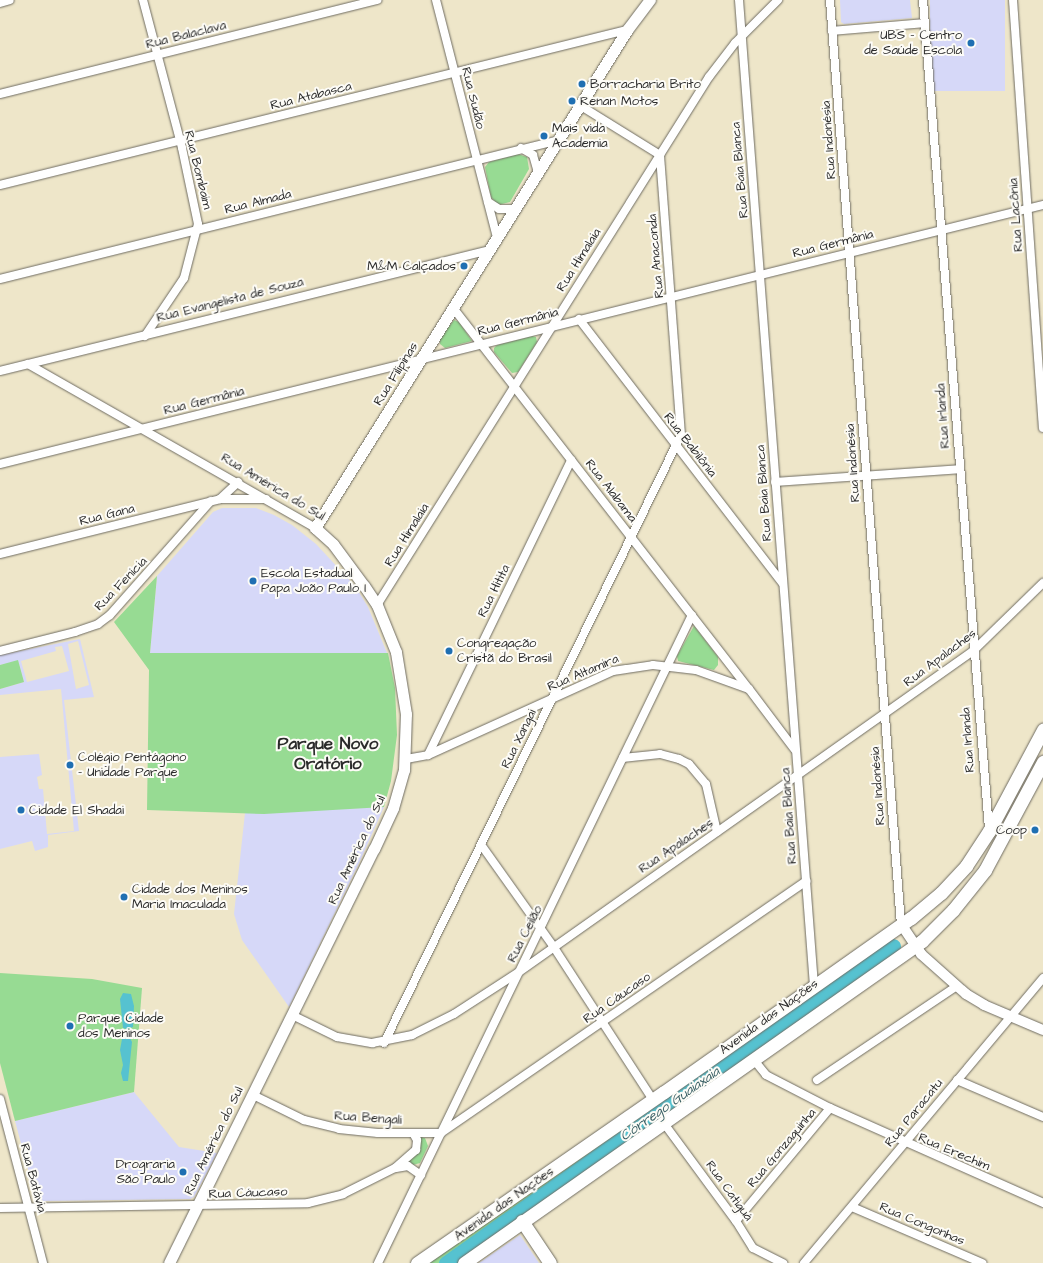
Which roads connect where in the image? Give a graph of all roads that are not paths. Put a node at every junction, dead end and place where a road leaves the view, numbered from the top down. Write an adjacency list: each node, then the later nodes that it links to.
1 (10, 0): 11 (street)
2 (143, 0): 16 (street, Rua Bombaim)
3 (377, 0): 16 (street, Rua Balaclava)
4 (436, 0): 17 (street, Rua Sudão)
5 (650, 0): 13 (main road)
6 (739, 0): 15 (street, Rua Baia Blanca)
7 (778, 0): 15 (street, Rua Himalaia)
8 (830, 0): 14 (street, Rua Indonésia)
9 (923, 0): 12 (street, Rua Irlanda)
10 (1013, 0): 30 (street, Rua Lacônia)
11 (0, 3)
12 (925, 23): 14 (street); 32 (street, Rua Irlanda)
13 (627, 30): 17 (street, Rua Atabasca); 19 (main road)
14 (832, 31): 35 (street, Rua Indonésia)
15 (741, 36): 23 (street, Rua Himalaia); 38 (street, Rua Baia Blanca)
16 (157, 55): 18 (street, Rua Balaclava); 21 (street, Rua Bombaim)
17 (455, 73): 21 (street, Rua Atabasca); 24 (street, Rua Sudão)
18 (0, 94)
19 (581, 106): 20 (main road); 23 (street)
20 (558, 140): 22 (street, Rua Almada); 25 (main road)
21 (178, 141): 26 (street, Rua Atabasca); 31 (street, Rua Bombaim)
22 (522, 148): 24 (street, Rua Almada); 25 (street)
23 (660, 155): 40 (street, Rua Anaconda); 43 (street, Rua Himalaia)
24 (476, 159): 27 (street, Rua Sudão); 31 (street, Rua Almada)
25 (538, 172): 29 (main road)
26 (0, 185)
27 (488, 202): 29 (street); 33 (street, Rua Sudão)
28 (1043, 205): 30 (street, Rua Germânia)
29 (515, 209): 33 (main road)
30 (1028, 209): 32 (street, Rua Germânia); 51 (street, Rua Lacônia)
31 (198, 229): 39 (street, Rua Almada); 44 (street, Rua Bombaim)
32 (941, 231): 35 (street, Rua Germânia); 55 (street, Rua Irlanda)
33 (498, 238): 34 (main road)
34 (490, 250): 36 (street, Rua Evangelista de Souza); 37 (main road, Rua Filipinas)
35 (849, 252): 38 (street, Rua Germânia); 56 (street, Rua Indonésia)
36 (467, 256): 37 (street); 44 (street, Rua Evangelista de Souza)
37 (478, 269): 41 (main road, Rua Filipinas)
38 (760, 275): 40 (street, Rua Germânia); 58 (street, Rua Baia Blanca)
39 (0, 279)
40 (671, 298): 42 (street, Rua Germânia); 52 (street, Rua Anaconda)
41 (454, 309): 45 (street, Rua Alabama); 46 (main road, Rua Filipinas)
42 (579, 319): 43 (street, Rua Germânia); 52 (street, Rua Babilônia)
43 (552, 326): 45 (street, Rua Germânia); 49 (street, Rua Himalaia)
44 (144, 336): 47 (street, Rua Evangelista de Souza)
45 (482, 344): 46 (street, Rua Germânia); 49 (street, Rua Alabama)
46 (422, 359): 50 (street, Rua Germânia); 62 (main road, Rua Filipinas)
47 (28, 364): 48 (street, Rua Evangelista de Souza); 50 (street, Rua América do Sul)
48 (0, 371)
49 (514, 386): 53 (street, Rua Alabama); 69 (street, Rua Himalaia)
50 (143, 428): 54 (street, Rua Germânia); 57 (street, Rua América do Sul)
51 (1043, 428)
52 (677, 447): 65 (street, Rua Xangai); 68 (street, Rua Babilônia)
53 (571, 460): 65 (street, Rua Alabama); 79 (street, Rua Hitita)
54 (0, 464)
55 (959, 469): 56 (street); 72 (street, Rua Irlanda)
56 (866, 475): 58 (street); 76 (street, Rua Indonésia)
57 (238, 482): 59 (street); 60 (street, Rua América do Sul)
58 (775, 482): 68 (street, Rua Baia Blanca)
59 (220, 499): 60 (street, Rua Gana); 61 (street, Rua Gana)
60 (269, 499): 63 (street, Rua América do Sul)
61 (211, 501): 66 (street, Rua Gana); 71 (street, Rua Fenícia)
62 (326, 512): 63 (main road, Rua Filipinas); 64 (main road)
63 (315, 528): 64 (main road, Rua América do Sul)
64 (326, 536): 69 (main road, Rua América do Sul)
65 (632, 539): 70 (street, Rua Alabama); 75 (street, Rua Xangai)
66 (0, 554)
67 (1043, 583): 72 (street, Rua Apalaches)
68 (783, 585): 78 (street, Rua Baia Blanca)
69 (377, 605): 81 (main road, Rua América do Sul)
70 (692, 615): 73 (street, Rua Ceilão); 74 (street, Rua Alabama)
71 (0, 651)
72 (973, 651): 76 (street, Rua Apalaches); 84 (street, Rua Irlanda)
73 (666, 666): 74 (street, Rua Altamira); 75 (street, Rua Altamira); 80 (street, Rua Ceilão)
74 (749, 689): 78 (street)
75 (552, 699): 79 (street, Rua Altamira); 86 (street, Rua Xangai)
76 (884, 714): 83 (street, Rua Apalaches); 90 (street, Rua Indonésia)
77 (1043, 730): 84 (main road, Avenida das Nações)
78 (795, 750): 83 (street, Rua Baia Blanca)
79 (428, 755): 81 (street, Rua Altamira)
80 (623, 758): 85 (street); 91 (street, Rua Ceilão)
81 (406, 759): 98 (main road, Rua América do Sul)
82 (1043, 762): 89 (main road, Avenida das Nações)
83 (798, 777): 85 (street, Rua Apalaches); 87 (street, Rua Baia Blanca)
84 (989, 831): 88 (main road, Avenida das Nações)
85 (717, 832): 92 (street, Rua Apalaches)
86 (482, 846): 91 (street); 102 (street, Rua Xangai)
87 (806, 881): 96 (street, Rua Baia Blanca); 100 (street, Rua Cáucaso)
88 (941, 892): 89 (main road); 90 (main road, Avenida das Nações)
89 (960, 901): 93 (main road, Avenida das Nações)
90 (901, 924): 93 (street); 96 (main road, Avenida das Nações)
91 (541, 930): 92 (street); 94 (street, Rua Ceilão)
92 (553, 946): 94 (street, Rua Apalaches); 100 (street)
93 (914, 946): 97 (street); 103 (main road, Avenida das Nações)
94 (519, 972): 102 (street, Rua Apalaches); 114 (street, Rua Ceilão)
95 (1043, 978): 99 (street, Rua Paracatu)
96 (814, 985): 108 (main road, Avenida das Nações)
97 (957, 986): 99 (street); 104 (street)
98 (292, 1015): 102 (street, Rua Apalaches); 106 (main road, Rua América do Sul)
99 (1011, 1016): 101 (street); 105 (street, Rua Paracatu)
100 (603, 1023): 108 (street); 114 (street, Rua Cáucaso)
101 (1043, 1030)
102 (384, 1043)
103 (754, 1060): 109 (street, Rua Erechim); 112 (main road, Avenida das Nações)
104 (818, 1080)
105 (957, 1080): 111 (street); 115 (street, Rua Paracatu)
106 (253, 1095): 113 (street, Rua Bengali); 119 (main road, Rua América do Sul)
107 (0, 1099): 110 (street, Rua Batávia)
108 (654, 1100): 128 (main road, Avenida das Nações)
109 (830, 1108): 115 (street, Rua Erechim); 124 (street, Rua Gonzaguinha)
110 (2, 1112): 122 (street, Rua Batávia)
111 (1043, 1117)
112 (663, 1122): 123 (main road, Avenida das Nações); 124 (street, Rua Catiguá)
113 (412, 1133): 114 (street, Rua Bengali); 116 (street, Rua Cáucaso)
114 (441, 1133): 117 (street, Rua Ceilão)
115 (905, 1144): 118 (street, Rua Erechim); 120 (street, Rua Paracatu)
116 (395, 1168): 117 (street); 119 (street, Rua Cáucaso)
117 (421, 1175): 127 (street, Rua Ceilão)
118 (1043, 1203)
119 (198, 1206): 122 (street, Rua Cáucaso); 126 (main road, Rua América do Sul)
120 (852, 1207): 132 (street, Rua Paracatu); 133 (street, Rua Congonhas)
121 (0, 1208): 122 (street, Rua Cáucaso)
122 (28, 1208): 125 (street, Rua Batávia)
123 (522, 1221): 129 (main road, Avenida das Nações); 130 (main road)
124 (736, 1221): 131 (street, Rua Catiguá)
125 (43, 1263)
126 (169, 1263)
127 (378, 1263)
128 (417, 1263)
129 (464, 1263)
130 (550, 1263)
131 (783, 1263)
132 (804, 1263)
133 (982, 1263)

